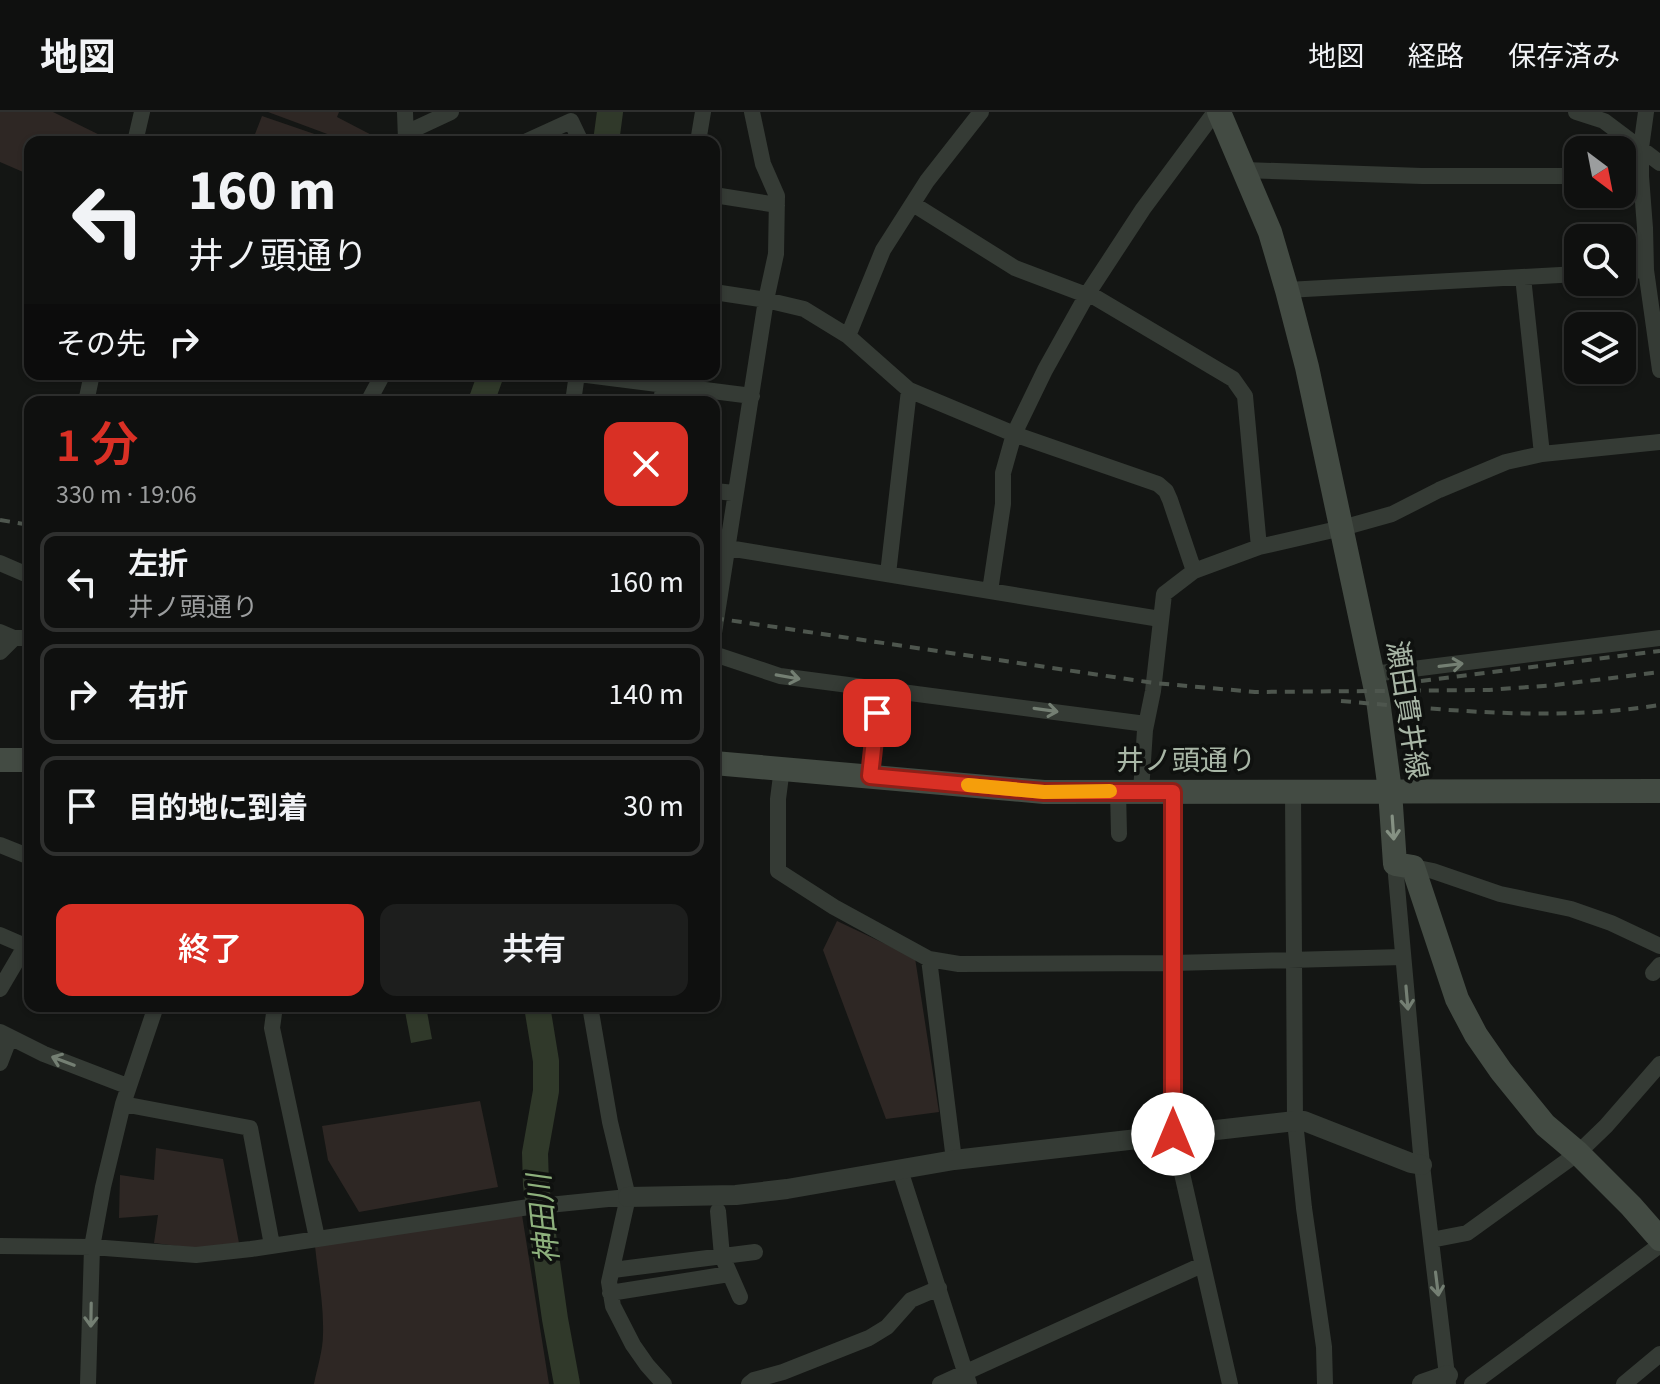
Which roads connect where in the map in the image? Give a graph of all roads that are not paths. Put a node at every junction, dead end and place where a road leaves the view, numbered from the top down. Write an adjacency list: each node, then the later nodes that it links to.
1 (142, 112): 10 (street)
2 (405, 112): 11 (street)
3 (451, 112): 12 (street)
4 (703, 112): 15 (street)
5 (752, 112): 24 (street)
6 (981, 112): 23 (street)
7 (1217, 112): 18 (main road, 瀬田貫井線); 31 (street)
8 (1576, 112): 16 (street)
9 (1646, 112): 16 (street)
10 (136, 136)
11 (406, 136)
12 (408, 136)
13 (538, 136): 14 (street)
14 (578, 136)
15 (699, 136)
16 (1641, 148): 17 (street); 21 (street)
17 (1660, 163)
18 (1244, 170): 19 (street); 29 (main road, 瀬田貫井線)
19 (1564, 176)
20 (1636, 176): 21 (street)
21 (1641, 176): 26 (street)
22 (720, 196): 24 (street)
23 (913, 204): 31 (street); 34 (street)
24 (777, 205): 32 (street)
25 (1636, 270): 26 (street)
26 (1646, 270): 33 (street)
27 (1564, 275): 28 (street)
28 (1523, 277): 29 (street); 41 (street)
29 (1287, 290): 44 (main road, 瀬田貫井線)
30 (720, 293): 32 (street)
31 (1088, 293): 39 (street); 45 (street)
32 (766, 300): 34 (street); 38 (street)
33 (1656, 319): 35 (street)
34 (848, 336): 37 (street)
35 (1660, 370)
36 (669, 380): 38 (street)
37 (909, 390): 39 (street); 50 (street)
38 (752, 396): 43 (street)
39 (1014, 434): 48 (street); 51 (street)
40 (1660, 442): 41 (street)
41 (1542, 454): 44 (street)
42 (720, 492): 43 (street)
43 (735, 493): 46 (street)
44 (1342, 528): 45 (street); 58 (main road, 瀬田貫井線)
45 (1259, 547): 48 (street)
46 (728, 548): 50 (street); 52 (street)
47 (0, 563): 49 (street)
48 (1194, 571): 53 (street)
49 (24, 573)
50 (888, 574): 51 (street)
51 (990, 591): 53 (street)
52 (720, 597)
53 (1160, 619): 60 (street)
54 (15, 636): 56 (street)
55 (1660, 638): 58 (street, one-way to 55)
56 (0, 652)
57 (720, 656): 59 (street, one-way to 59)
58 (1373, 674): 66 (main road, 瀬田貫井線)
59 (880, 689): 60 (street, one-way to 60); 65 (street)
60 (1146, 724): 68 (street)
61 (0, 760): 62 (main road)
62 (24, 760)
63 (720, 763): 64 (main road, 井ノ頭通り)
64 (782, 768): 65 (main road, 井ノ頭通り); 80 (street)
65 (870, 776): 68 (main road, 井ノ頭通り)
66 (1390, 791): 67 (main road, 井ノ頭通り); 70 (main road, 井ノ頭通り); 74 (main road, 瀬田貫井線, one-way to 74)
67 (1660, 791)
68 (1130, 792): 69 (main road, 井ノ頭通り); 71 (street)
69 (1173, 792): 70 (main road, 井ノ頭通り); 82 (street)
70 (1293, 792): 81 (street)
71 (1119, 834)
72 (0, 845): 73 (street)
73 (24, 855)
74 (1404, 866): 77 (street); 79 (street); 94 (main road, 瀬田貫井線)
75 (0, 935): 76 (street)
76 (24, 943)
77 (1660, 946)
78 (24, 950): 83 (street)
79 (1403, 957): 81 (street); 96 (street, one-way to 96)
80 (929, 959): 82 (street); 95 (street)
81 (1293, 960): 82 (street); 92 (street)
82 (1172, 963): 93 (street)
83 (0, 989)
84 (151, 1012): 90 (street)
85 (274, 1012): 100 (street)
86 (591, 1012): 98 (street)
87 (5, 1035): 88 (street); 90 (street, one-way to 87)
88 (0, 1063)
89 (1660, 1064): 94 (street)
90 (127, 1086): 91 (street)
91 (123, 1104): 103 (street); 105 (street)
92 (1295, 1121): 93 (street); 96 (street); 124 (street)
93 (1173, 1134): 95 (street); 108 (street)
94 (1578, 1153): 101 (street); 102 (main road, 瀬田貫井線)
95 (954, 1160): 97 (street)
96 (1422, 1165): 101 (street)
97 (900, 1170): 98 (street); 113 (street)
98 (628, 1197): 100 (street); 110 (street)
99 (718, 1211): 107 (street)
100 (317, 1238): 103 (street)
101 (1431, 1240): 118 (street, one-way to 118)
102 (1660, 1242): 126 (street)
103 (272, 1245): 105 (street)
104 (0, 1246): 105 (street)
105 (92, 1247): 119 (street, one-way to 119)
106 (755, 1252): 107 (street)
107 (722, 1256): 109 (street); 111 (street)
108 (1202, 1265): 117 (street); 123 (street)
109 (638, 1267): 110 (street); 112 (street)
110 (613, 1270): 114 (street)
111 (729, 1274): 112 (street); 115 (street)
112 (647, 1287): 114 (street)
113 (939, 1288): 117 (street); 121 (street)
114 (610, 1293): 120 (street)
115 (740, 1297)
116 (1660, 1354): 127 (street)
117 (967, 1378): 122 (street)
118 (1448, 1380): 125 (street)
119 (88, 1384)
120 (664, 1384)
121 (749, 1384)
122 (940, 1384)
123 (1230, 1384)
124 (1325, 1384)
125 (1422, 1384)
126 (1472, 1384)
127 (1624, 1384)

